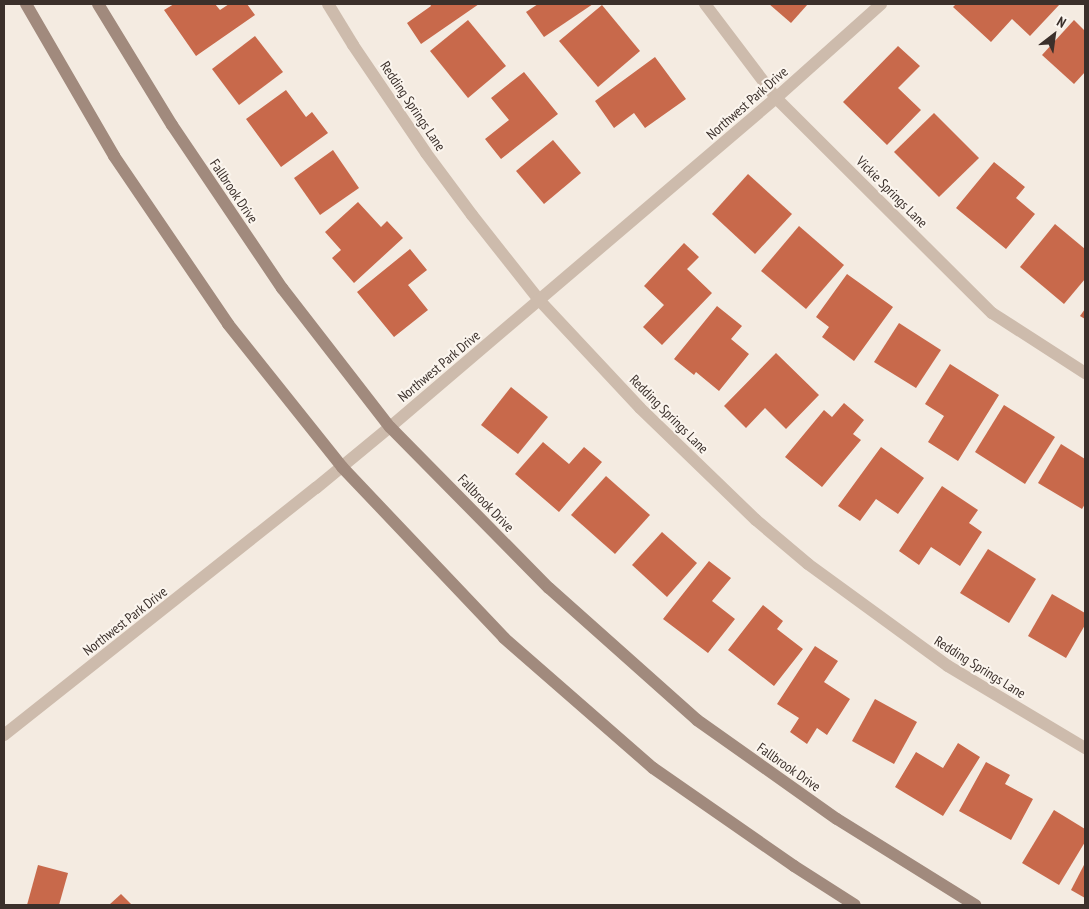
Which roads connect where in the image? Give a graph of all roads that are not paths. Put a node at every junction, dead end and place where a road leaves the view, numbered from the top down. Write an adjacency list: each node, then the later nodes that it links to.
1 (26, 4): 10 (main road)
2 (98, 4): 9 (main road, Fallbrook Drive)
3 (328, 4): 7 (street, Redding Springs Lane)
4 (705, 4): 6 (street, Vickie Springs Lane)
5 (881, 4): 6 (street, Northwest Park Drive)
6 (776, 98): 7 (street, Northwest Park Drive); 8 (street, Vickie Springs Lane)
7 (540, 301): 9 (street, Northwest Park Drive); 12 (street, Redding Springs Lane)
8 (1085, 374)
9 (390, 427): 10 (street, Northwest Park Drive); 14 (main road, Fallbrook Drive)
10 (342, 467): 11 (street, Northwest Park Drive); 13 (main road)
11 (4, 735)
12 (1085, 748)
13 (855, 905)
14 (974, 905)

